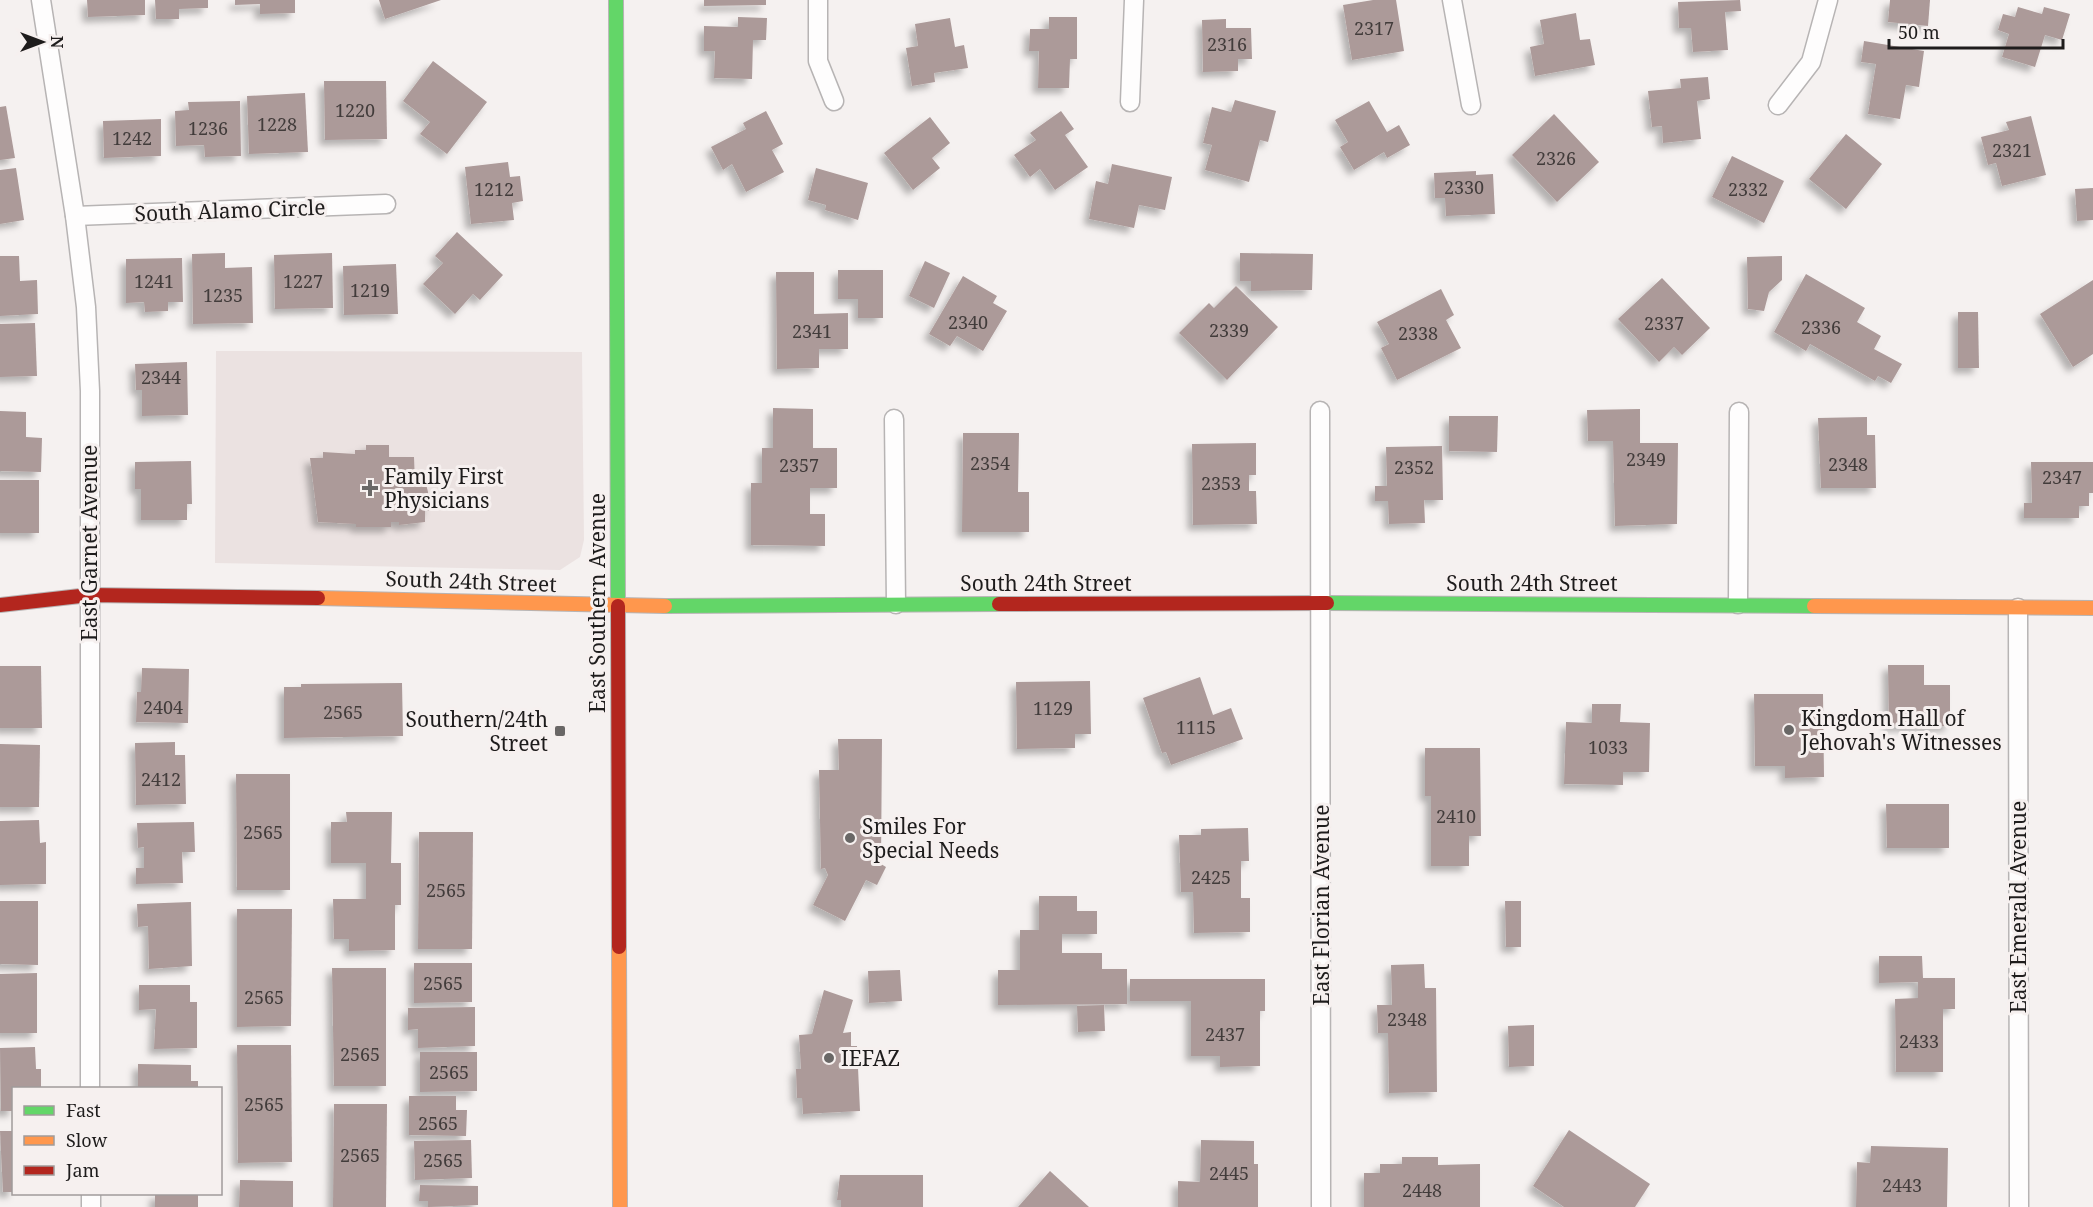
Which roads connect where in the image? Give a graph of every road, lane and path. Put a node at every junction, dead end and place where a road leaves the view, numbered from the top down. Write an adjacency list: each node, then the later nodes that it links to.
1 (41, 0): 12 (street, East Garnet Avenue)
2 (616, 0): 21 (street, East Southern Avenue)
3 (818, 0): 7 (street)
4 (1134, 0): 8 (street)
5 (1452, 0): 9 (street)
6 (1828, 0): 10 (street)
7 (834, 101)
8 (1130, 102)
9 (1471, 105)
10 (1778, 105)
11 (386, 204): 12 (street, South Alamo Circle)
12 (75, 216): 16 (street, East Garnet Avenue)
13 (1320, 411): 17 (street, East Florian Avenue)
14 (1738, 412): 19 (street)
15 (894, 419): 18 (street)
16 (89, 595): 20 (street, South 24th Street); 21 (street, South 24th Street); 24 (street, East Garnet Avenue)
17 (1321, 603): 18 (street, South 24th Street); 19 (street, South 24th Street); 26 (street, East Florian Avenue)
18 (896, 604): 21 (street, South 24th Street)
19 (1738, 604): 22 (street, South 24th Street)
20 (0, 605)
21 (618, 606): 25 (street, East Southern Avenue)
22 (2018, 608): 23 (street, South 24th Street); 27 (street, East Emerald Avenue)
23 (2093, 608)
24 (90, 1087)
25 (620, 1207)
26 (1321, 1207)
27 (2019, 1207)

